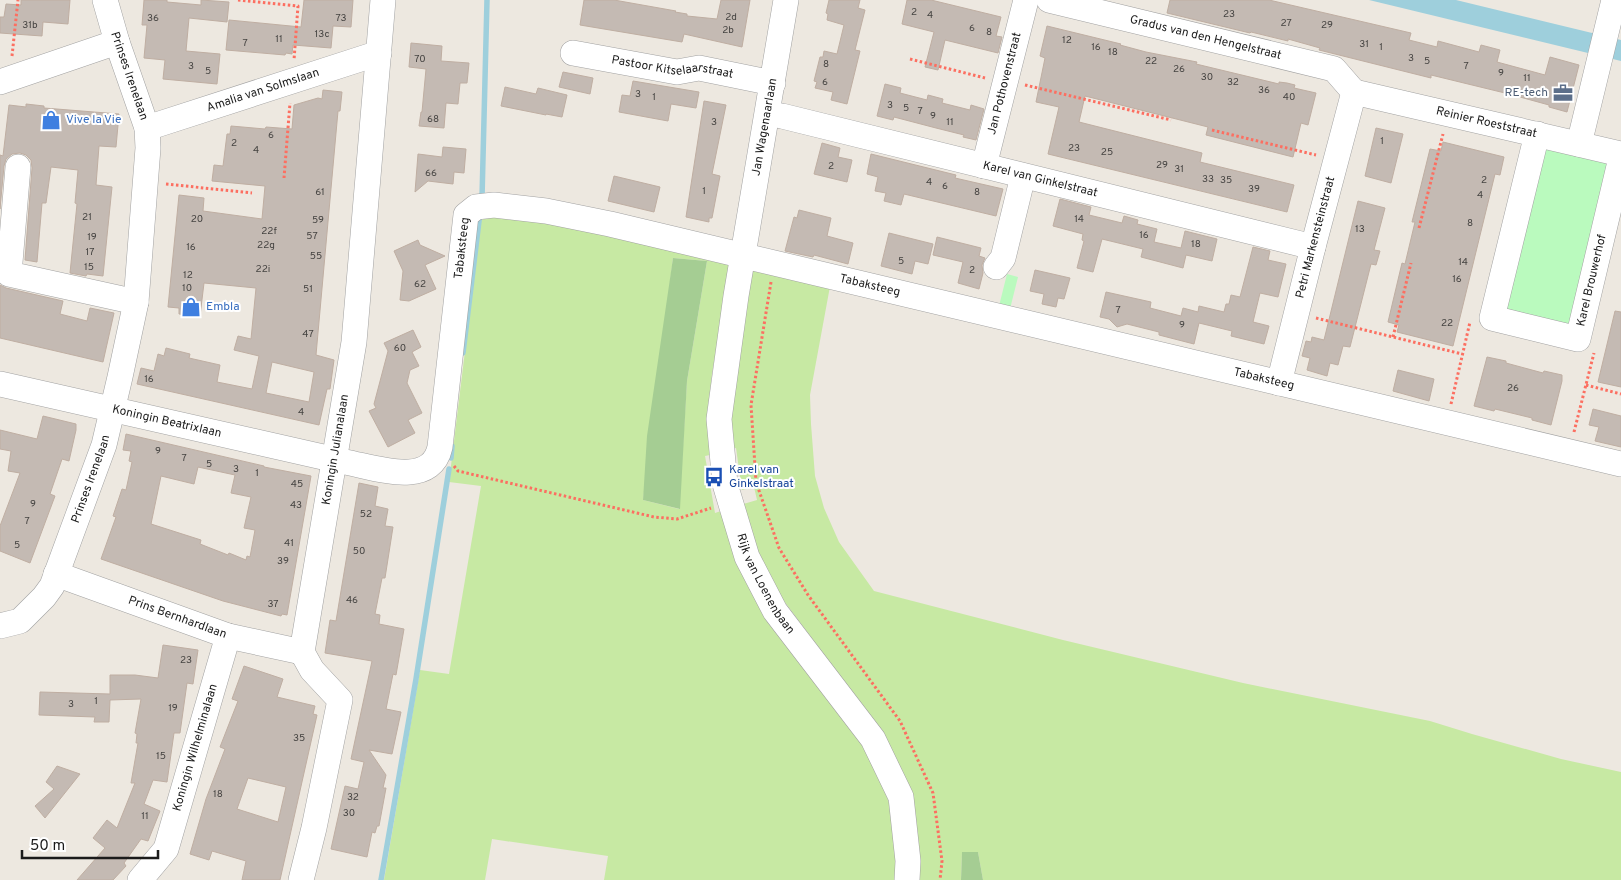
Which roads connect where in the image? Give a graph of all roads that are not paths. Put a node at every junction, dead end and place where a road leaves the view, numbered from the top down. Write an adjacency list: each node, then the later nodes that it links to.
1 (105, 0): 7 (street, Prinses Irenelaan)
2 (383, 0): 8 (street, Koningin Julianalaan)
3 (786, 0): 11 (street, Jan Wagenaarlaan)
4 (1026, 0): 18 (street, Jan Pothovenstraat)
5 (1049, 0): 12 (street, Gradus van den Hengelstraat)
6 (1612, 10): 16 (street)
7 (117, 42): 10 (street); 14 (street, Prinses Irenelaan)
8 (379, 53): 14 (street, Amalia van Solmslaan); 28 (street, Koningin Julianalaan)
9 (573, 53): 11 (street, Pastoor Kitselaarstraat)
10 (5, 80)
11 (773, 83): 13 (street, Jan Wagenaarlaan)
12 (1354, 92): 15 (street, Reinier Roeststraat); 21 (street, Petri Markensteinstraat)
13 (768, 114): 18 (street, Karel van Ginkelstraat); 22 (street, Jan Wagenaarlaan)
14 (147, 128): 24 (street, Prinses Irenelaan)
15 (1537, 134): 16 (street, Reinier Roeststraat); 17 (street, Karel Brouwerhof)
16 (1579, 144): 17 (street, Reinier Roeststraat)
17 (1621, 156)
18 (984, 166): 20 (street, Karel van Ginkelstraat)
19 (18, 167): 24 (street)
20 (1023, 176): 21 (street, Karel van Ginkelstraat); 23 (street)
21 (1313, 246): 25 (street, Petri Markensteinstraat)
22 (743, 254): 25 (street, Tabaksteeg); 28 (street, Tabaksteeg); 36 (street, Rijk van Loenenbaan)
23 (996, 267)
24 (136, 302): 27 (street, Prinses Irenelaan)
25 (1279, 383): 29 (street, Tabaksteeg)
26 (0, 384): 27 (street, Koningin Beatrixlaan)
27 (112, 409): 28 (street, Koningin Beatrixlaan); 30 (street, Prinses Irenelaan)
28 (333, 459): 33 (street, Koningin Julianalaan)
29 (1621, 464)
30 (56, 574): 31 (street, Prinses Irenelaan); 32 (street, Prins Bernhardlaan)
31 (0, 626)
32 (228, 636): 33 (street, Prins Bernhardlaan); 34 (street, Koningin Wilhelminalaan)
33 (302, 652): 35 (street)
34 (140, 880)
35 (301, 880)
36 (907, 880)

